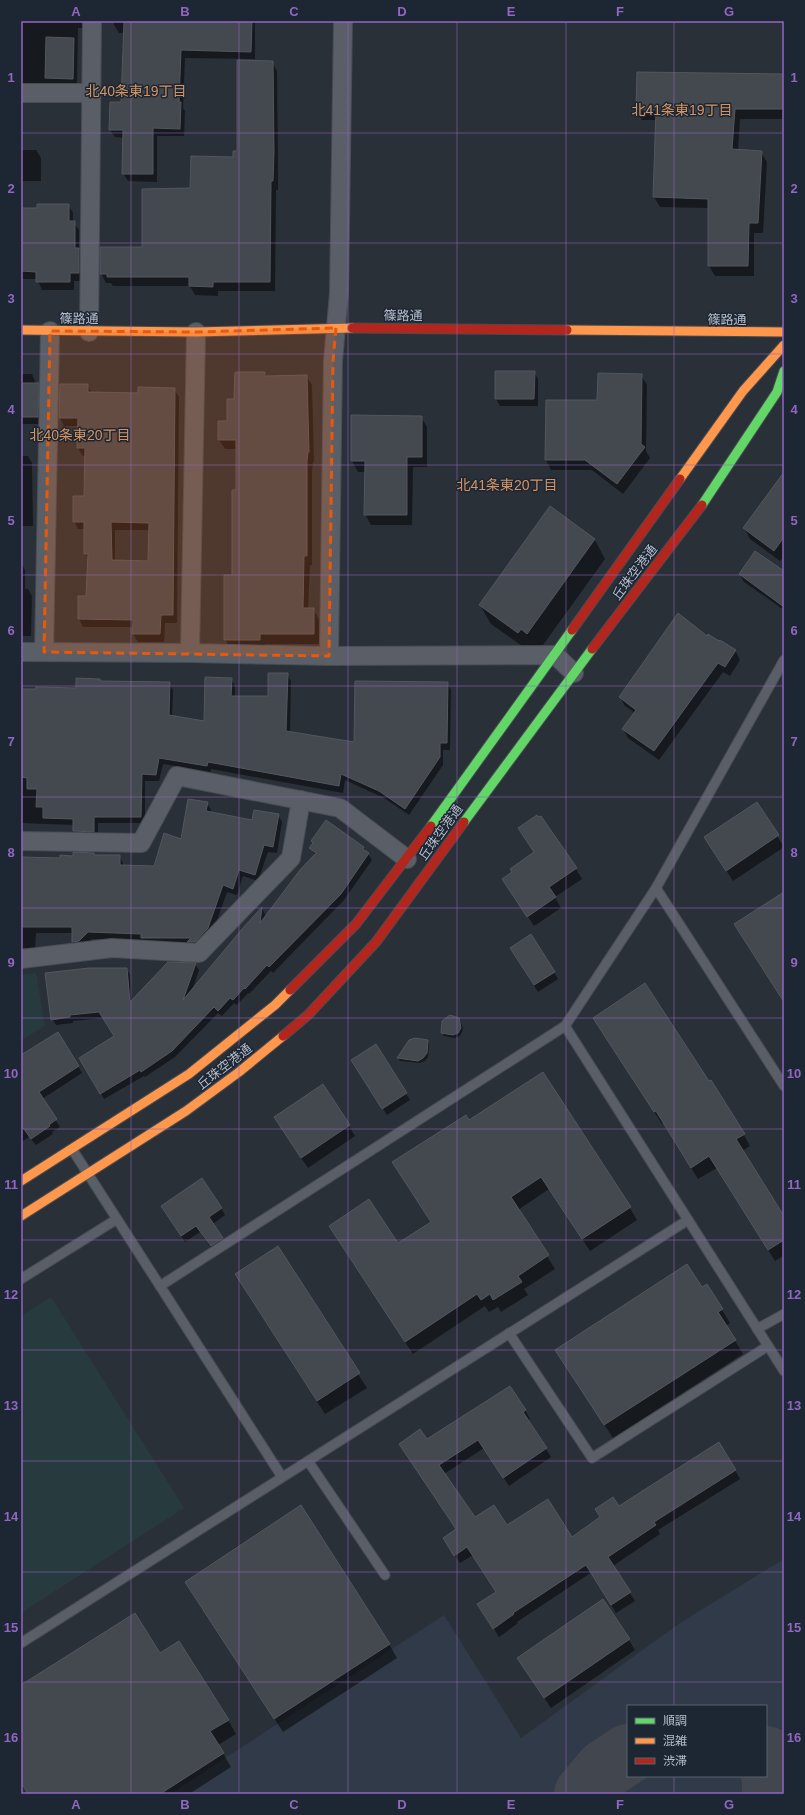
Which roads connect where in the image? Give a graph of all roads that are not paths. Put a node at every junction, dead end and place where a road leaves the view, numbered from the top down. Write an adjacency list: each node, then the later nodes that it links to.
1 (92, 21): 4 (street)
2 (343, 21): 5 (street)
3 (21, 93): 4 (street)
4 (91, 93): 8 (street)
5 (336, 328): 9 (main road, 篠路通); 10 (main road, 篠路通); 16 (street)
6 (21, 330): 7 (main road, 篠路通)
7 (50, 331): 8 (main road, 篠路通); 14 (street)
8 (89, 332): 9 (main road, 篠路通)
9 (196, 332): 15 (street)
10 (784, 332)
11 (784, 345): 17 (main road, 丘珠空港通)
12 (784, 371): 19 (main road, 丘珠空港通)
13 (21, 652): 14 (street)
14 (44, 652): 15 (street)
15 (190, 653): 16 (street)
16 (329, 656): 17 (street)
17 (555, 656): 19 (street); 22 (main road, 丘珠空港通)
18 (784, 660): 23 (lane)
19 (574, 673): 28 (main road, 丘珠空港通)
20 (301, 800): 21 (street); 22 (street); 24 (street)
21 (21, 841)
22 (407, 859): 27 (main road, 丘珠空港通)
23 (656, 888): 25 (lane); 26 (lane)
24 (21, 958)
25 (565, 1026): 32 (lane); 34 (lane)
26 (784, 1086)
27 (71, 1147): 28 (lane); 29 (main road, 丘珠空港通)
28 (88, 1173): 30 (main road, 丘珠空港通); 31 (lane)
29 (21, 1181)
30 (21, 1216)
31 (117, 1219): 33 (lane); 34 (lane)
32 (688, 1220): 36 (lane); 37 (lane)
33 (21, 1279)
34 (160, 1286): 41 (lane)
35 (784, 1314): 36 (lane)
36 (757, 1329): 38 (lane)
37 (509, 1333): 38 (lane); 40 (lane)
38 (768, 1346): 39 (lane)
39 (784, 1371)
40 (308, 1461): 41 (lane); 42 (lane)
41 (282, 1477): 43 (lane)
42 (385, 1575)
43 (21, 1642)

